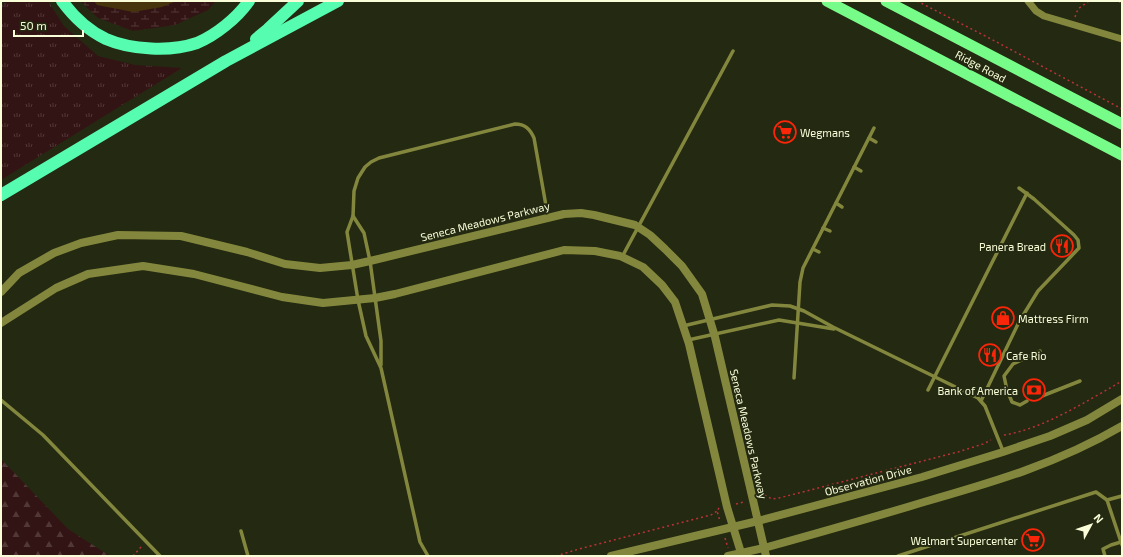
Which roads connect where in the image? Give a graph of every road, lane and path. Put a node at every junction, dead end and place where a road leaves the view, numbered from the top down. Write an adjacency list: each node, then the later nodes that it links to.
1 (62, 1): 2 (highway)
2 (249, 1)
3 (298, 1): 15 (highway)
4 (338, 1): 15 (highway)
5 (827, 1): 21 (highway, Ridge Road)
6 (886, 1): 17 (highway, Ridge Road)
7 (917, 1): 16 (path)
8 (1028, 1): 12 (street)
9 (1089, 1): 12 (path)
10 (1119, 1): 11 (path)
11 (1122, 5)
12 (1072, 24): 13 (street)
13 (1122, 39)
14 (733, 50): 31 (lane)
15 (226, 61): 26 (highway)
16 (1122, 109)
17 (1122, 124)
18 (874, 128): 19 (lane)
19 (869, 138): 20 (lane); 22 (lane)
20 (876, 142)
21 (1122, 155)
22 (854, 167): 23 (lane); 27 (lane)
23 (861, 171)
24 (1019, 188): 25 (lane)
25 (1027, 193): 52 (lane); 60 (lane)
26 (1, 195)
27 (836, 204): 28 (lane); 32 (lane)
28 (842, 207)
29 (353, 216): 30 (lane); 37 (lane); 38 (lane)
30 (548, 217): 31 (street, Seneca Meadows Parkway); 37 (street, Seneca Meadows Parkway)
31 (638, 227): 36 (lane); 43 (street, Seneca Meadows Parkway)
32 (823, 228): 33 (lane); 34 (lane)
33 (830, 232)
34 (813, 249): 35 (lane); 42 (lane)
35 (819, 252)
36 (622, 257): 40 (street); 46 (street)
37 (370, 261): 38 (street, Seneca Meadows Parkway); 40 (lane)
38 (352, 265): 39 (street, Seneca Meadows Parkway); 41 (lane)
39 (1, 292)
40 (375, 298): 41 (street); 51 (lane)
41 (358, 300): 45 (street); 51 (lane)
42 (798, 309): 43 (lane); 44 (lane); 47 (lane)
43 (710, 320): 46 (lane); 48 (street, Seneca Meadows Parkway)
44 (798, 322): 47 (lane); 48 (lane); 53 (lane)
45 (1, 323)
46 (683, 326): 49 (street)
47 (841, 331): 52 (lane)
48 (714, 334): 49 (lane); 66 (street, Seneca Meadows Parkway)
49 (688, 340): 68 (street)
50 (1040, 351): 61 (lane)
51 (381, 368): 80 (lane)
52 (934, 377): 56 (lane); 60 (lane)
53 (794, 378)
54 (1080, 381): 57 (lane)
55 (1122, 381): 63 (path)
56 (928, 390)
57 (1042, 396)
58 (1122, 399): 64 (street, Observation Drive)
59 (1, 400): 73 (lane)
60 (981, 401): 63 (lane)
61 (1027, 401)
62 (1122, 426): 75 (street)
63 (997, 436): 64 (lane); 66 (path)
64 (1003, 452): 70 (street, Observation Drive)
65 (1122, 496): 67 (lane)
66 (753, 499): 68 (path); 70 (street, Seneca Meadows Parkway)
67 (1107, 500): 74 (lane); 84 (lane)
68 (723, 507): 71 (street)
69 (717, 511): 81 (path)
70 (758, 521): 71 (street, Observation Drive); 75 (street, Seneca Meadows Parkway)
71 (734, 526): 76 (street); 82 (street, Observation Drive)
72 (241, 530): 79 (lane)
73 (146, 542): 77 (path); 78 (lane)
74 (1122, 543): 85 (lane)
75 (765, 552): 76 (street)
76 (742, 555): 83 (street)
77 (133, 556)
78 (160, 556)
79 (248, 556)
80 (428, 556)
81 (556, 556)
82 (611, 556)
83 (728, 556)
84 (898, 556)
85 (1105, 556)

